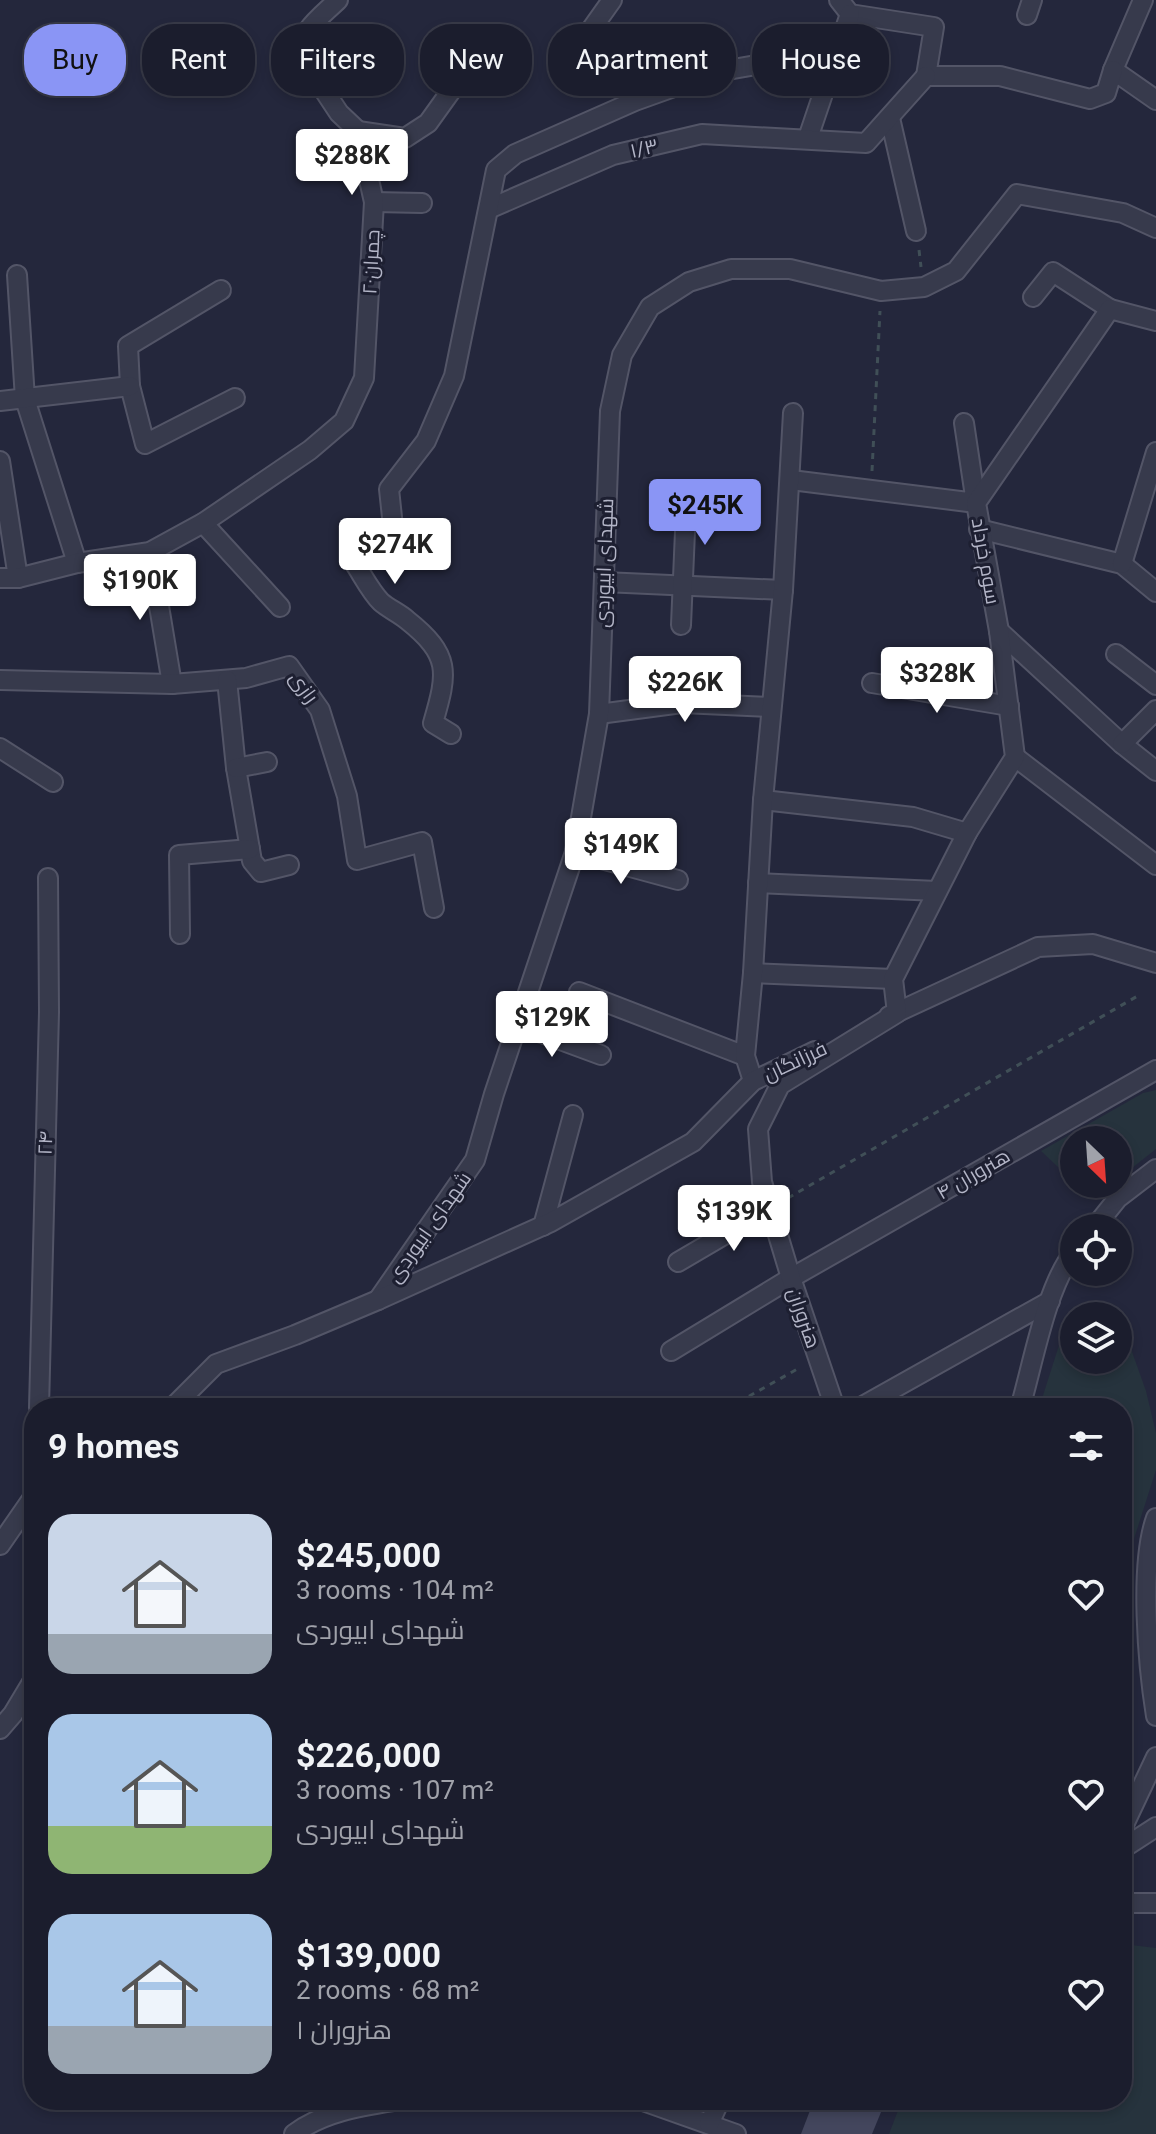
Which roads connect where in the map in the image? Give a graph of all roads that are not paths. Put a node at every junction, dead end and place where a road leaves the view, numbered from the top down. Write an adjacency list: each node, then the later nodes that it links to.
1 (338, 0): 13 (street, چمران۲۰)
2 (612, 0): 5 (street)
3 (1143, 0): 7 (street)
4 (844, 7): 8 (street)
5 (595, 24)
6 (752, 65): 17 (street)
7 (1113, 70): 8 (street); 11 (street)
8 (926, 76): 12 (street)
9 (447, 96): 13 (street)
10 (822, 96): 14 (street)
11 (1156, 100)
12 (890, 118): 14 (street, ۱/۳); 19 (street)
13 (358, 131): 15 (street, چمران۲۰)
14 (808, 138): 17 (street, ۱/۳)
15 (374, 202): 16 (street); 36 (street, چمران۲۰)
16 (422, 203)
17 (491, 208): 59 (street)
18 (1156, 228): 42 (street, شهدای ابیوردی)
19 (916, 231)
20 (17, 275): 27 (street)
21 (221, 290): 25 (street)
22 (1033, 297): 23 (street)
23 (1110, 309): 24 (street); 34 (street, سوم خرداد)
24 (1156, 321)
25 (130, 386): 26 (street); 27 (street)
26 (235, 398)
27 (25, 399): 28 (street); 39 (street)
28 (0, 401)
29 (793, 413): 33 (street)
30 (964, 423): 34 (street)
31 (1155, 452): 40 (street)
32 (0, 461): 41 (street)
33 (791, 480): 34 (street); 44 (street)
34 (976, 503): 37 (street, سوم خرداد)
35 (686, 508): 43 (street)
36 (203, 523): 38 (street, چمران۲۰); 46 (street)
37 (979, 529): 40 (street); 48 (street, سوم خرداد)
38 (150, 552): 39 (street); 53 (street)
39 (77, 563): 41 (street)
40 (1122, 564): 45 (street)
41 (9, 578)
42 (604, 582): 43 (street); 58 (street, شهدای ابیوردی)
43 (681, 584): 44 (street); 47 (street)
44 (783, 590): 56 (street)
45 (1156, 592)
46 (280, 607)
47 (681, 625)
48 (999, 631): 55 (street, سوم خرداد); 60 (street)
49 (1116, 654): 54 (street)
50 (0, 680): 53 (street, رازی)
51 (227, 680): 53 (street, رازی); 64 (street); 77 (street, رازی)
52 (872, 683): 55 (street)
53 (172, 684)
54 (1156, 685)
55 (1009, 706): 62 (street, سوم خرداد)
56 (771, 707): 58 (street); 67 (street)
57 (1156, 710): 60 (street)
58 (599, 714): 70 (street, شهدای ابیوردی)
59 (451, 734)
60 (1122, 744): 65 (street)
61 (0, 748): 66 (street)
62 (1015, 757): 68 (street); 71 (street)
63 (267, 762): 64 (street)
64 (236, 768): 69 (street)
65 (1156, 771)
66 (53, 782)
67 (763, 800): 68 (street); 75 (street)
68 (967, 833): 76 (street)
69 (250, 849): 72 (street); 78 (street)
70 (575, 852): 74 (street); 84 (street, شهدای ابیوردی)
71 (1156, 864)
72 (289, 865)
73 (48, 878): 100 (street, ۲۴)
74 (678, 880)
75 (758, 883): 76 (street); 80 (street)
76 (937, 891): 81 (street)
77 (434, 908)
78 (180, 934)
79 (1156, 963): 83 (street, فرزانگان)
80 (753, 973): 81 (street); 86 (street)
81 (893, 979): 83 (street)
82 (579, 992): 86 (street)
83 (897, 1013): 88 (street, فرزانگان); 91 (street, هنروران)
84 (517, 1024): 85 (street); 97 (street, شهدای ابیوردی)
85 (601, 1055)
86 (745, 1056): 88 (street)
87 (1156, 1070): 95 (street, هنروران ۴)
88 (753, 1081): 93 (street, فرزانگان)
89 (573, 1115): 93 (street)
90 (1156, 1169): 92 (street)
91 (770, 1208): 94 (street); 95 (street, هنروران)
92 (1105, 1214)
93 (543, 1226): 97 (street, فرزانگان)
94 (678, 1262)
95 (791, 1278): 99 (street, هنروران ۴); 102 (street, هنروران)
96 (1060, 1281): 98 (street)
97 (378, 1300): 101 (street, شهدای ابیوردی)
98 (1050, 1301): 103 (street); 104 (street)
99 (671, 1351)
100 (39, 1398)
101 (182, 1398)
102 (832, 1398)
103 (877, 1398)
104 (1023, 1398)
105 (24, 1510): 107 (street)
106 (1156, 1518): 109 (street)
107 (0, 1545)
108 (24, 1696): 110 (street)
109 (1156, 1716)
110 (0, 1729)
111 (1156, 1757): 112 (street)
112 (1132, 1808)
113 (1156, 1827): 114 (street)
114 (1132, 1843)
115 (1132, 1903): 116 (street)
116 (1156, 1903)
117 (346, 2110): 121 (street)
118 (669, 2110): 120 (street)
119 (715, 2110): 120 (street)
120 (709, 2124): 122 (street)
121 (294, 2134)
122 (736, 2134)

